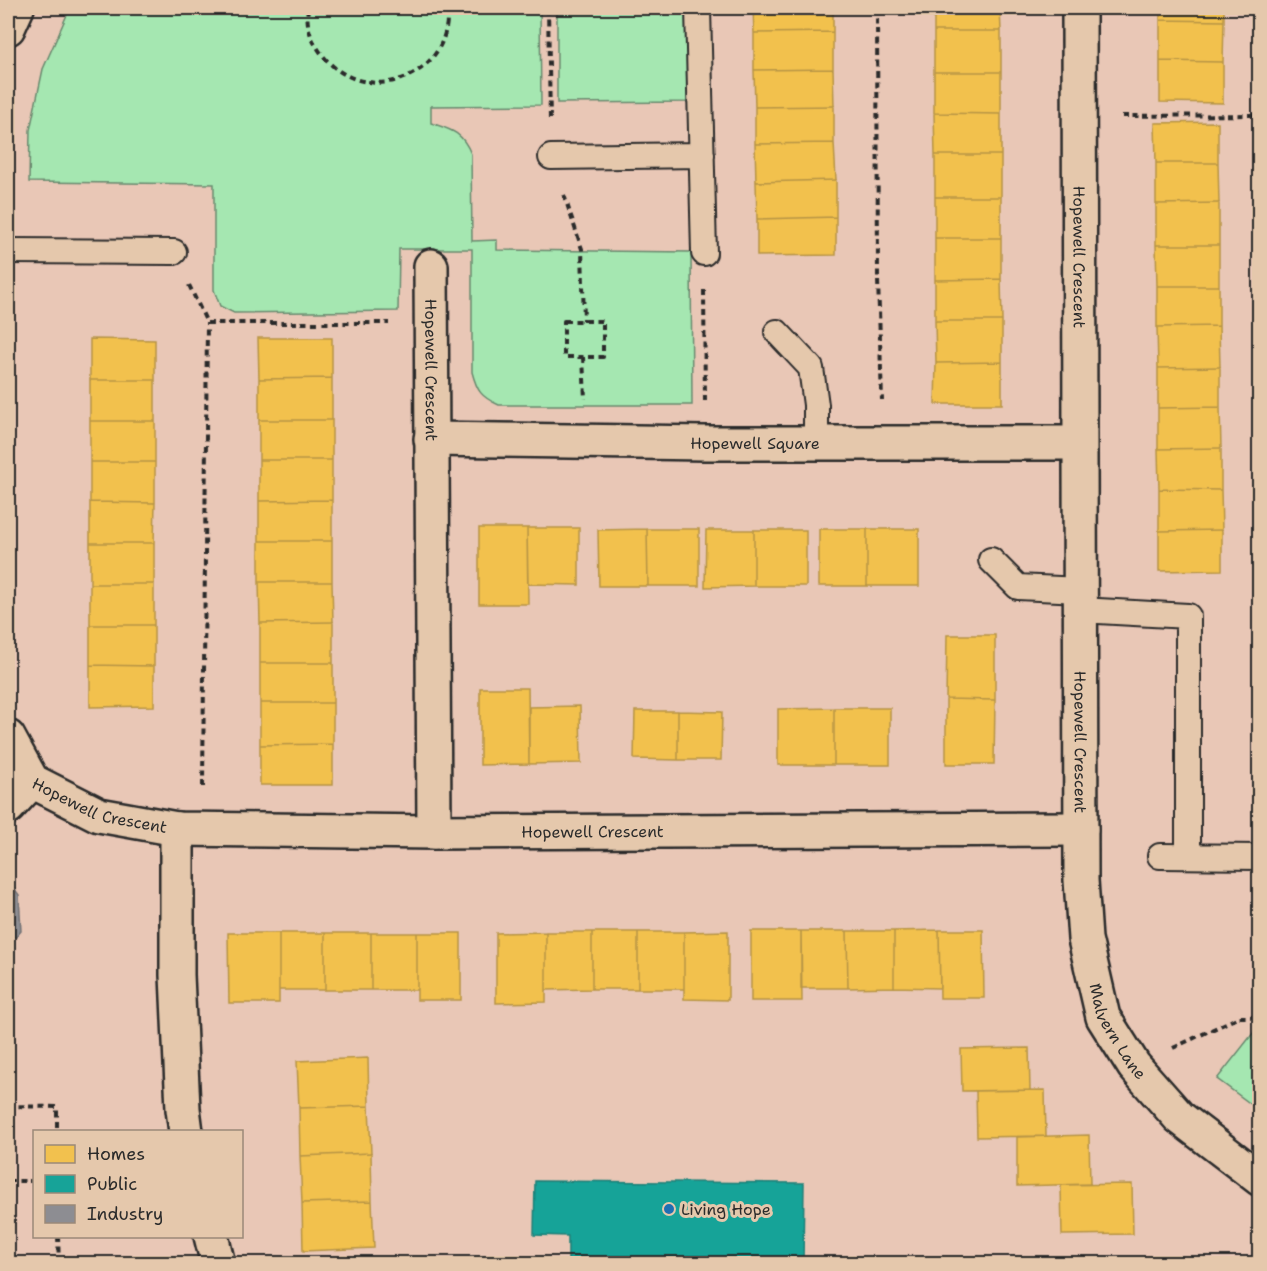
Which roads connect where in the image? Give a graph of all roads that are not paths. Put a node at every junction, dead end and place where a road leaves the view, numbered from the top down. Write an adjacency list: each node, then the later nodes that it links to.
1 (17, 8): 4 (street)
2 (698, 8): 5 (lane)
3 (1079, 8): 14 (street, Hopewell Crescent)
4 (8, 28)
5 (702, 155): 6 (lane); 9 (lane)
6 (551, 157)
7 (8, 251): 8 (lane)
8 (174, 252)
9 (704, 253)
10 (431, 267): 12 (street, Hopewell Crescent)
11 (777, 332): 13 (lane)
12 (431, 439): 13 (street, Hopewell Square); 22 (street, Hopewell Crescent)
13 (816, 443): 14 (street, Hopewell Square)
14 (1079, 443): 16 (street, Hopewell Crescent)
15 (991, 560): 16 (lane)
16 (1080, 600): 21 (street, Hopewell Crescent); 24 (lane)
17 (8, 737): 18 (street, Hopewell Crescent)
18 (32, 782): 19 (street); 20 (street, Hopewell Crescent)
19 (8, 807)
20 (190, 829): 22 (street, Hopewell Crescent); 26 (street)
21 (1081, 829): 22 (street, Hopewell Crescent); 27 (street, Malvern Lane)
22 (434, 831)
23 (1160, 855): 24 (lane)
24 (1188, 856): 25 (lane)
25 (1260, 857)
26 (186, 1130)
27 (1260, 1179)
28 (212, 1238): 29 (street)
29 (218, 1263)

